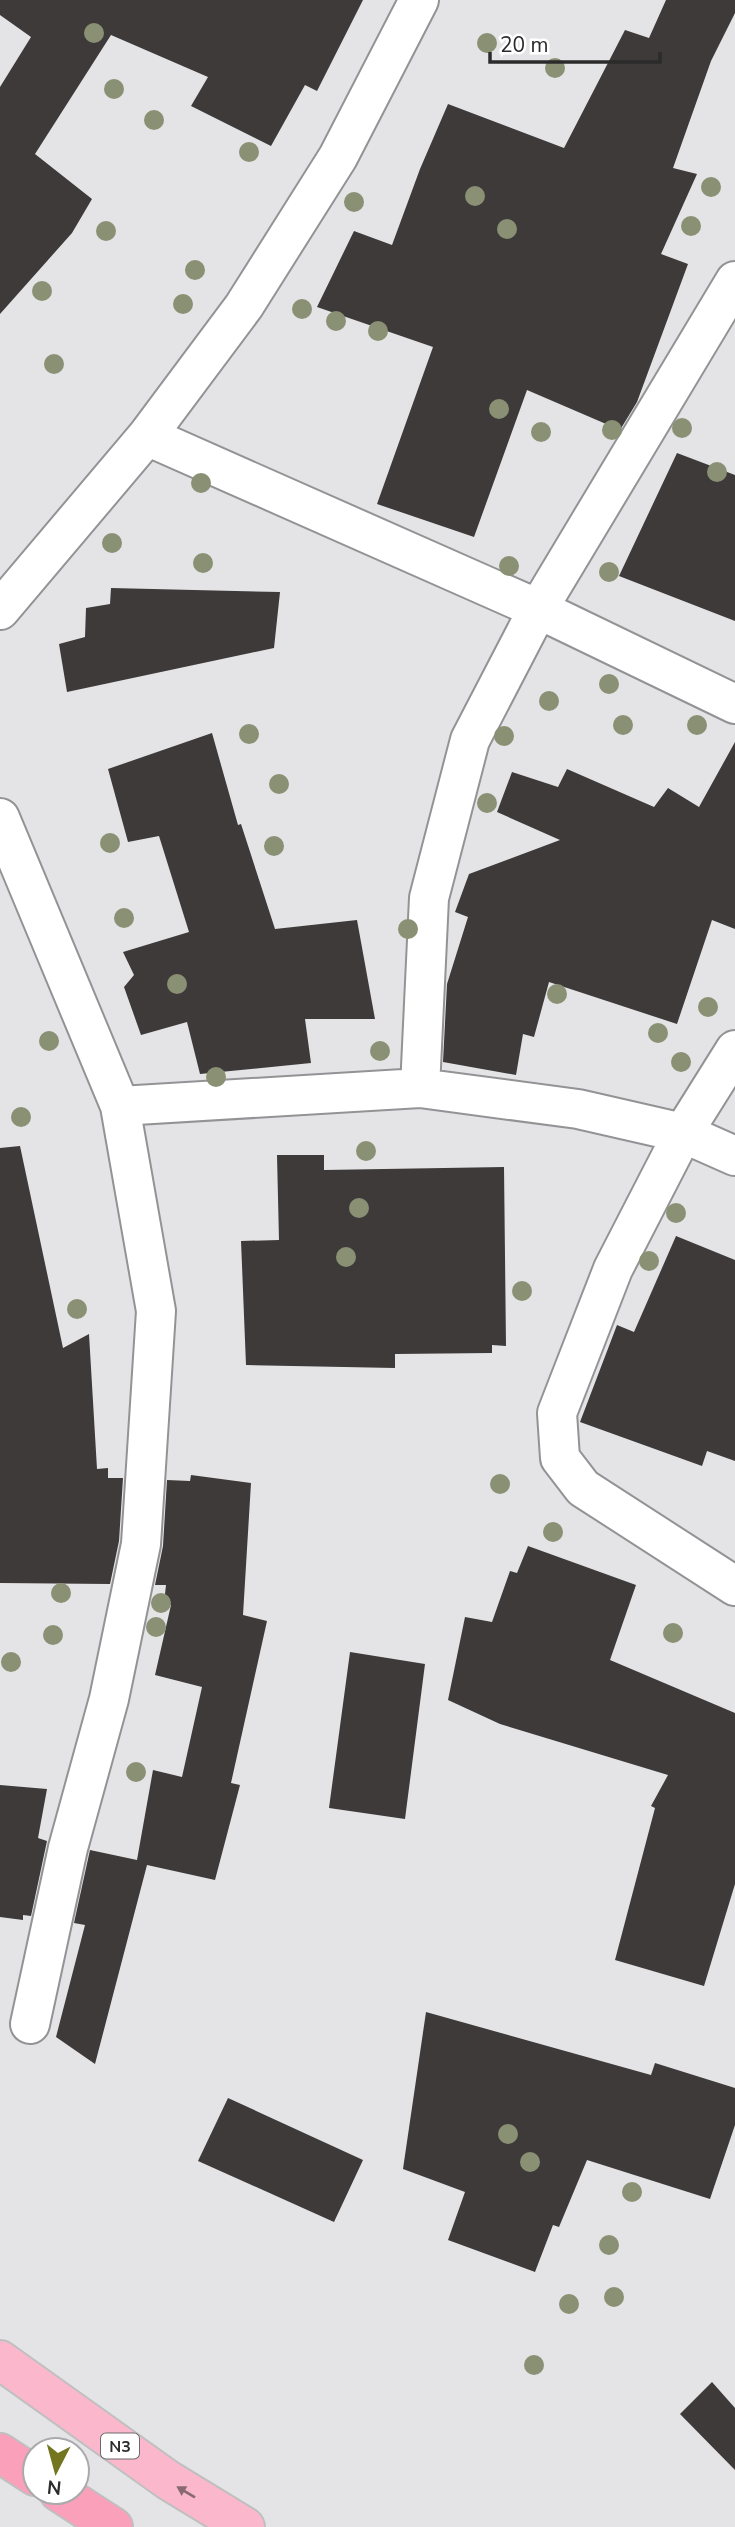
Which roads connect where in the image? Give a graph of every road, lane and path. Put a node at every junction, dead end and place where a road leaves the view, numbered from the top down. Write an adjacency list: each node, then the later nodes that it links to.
1 (419, 0): 3 (street)
2 (735, 281): 4 (street)
3 (147, 436): 4 (street); 5 (street)
4 (538, 609): 6 (street); 9 (street)
5 (0, 610)
6 (735, 704)
7 (0, 818): 10 (street)
8 (735, 1050): 11 (street)
9 (420, 1088): 10 (street); 11 (street)
10 (120, 1106): 14 (street)
11 (683, 1133): 12 (street); 13 (street)
12 (735, 1156)
13 (735, 1586)
14 (30, 2024)
15 (0, 2360): 20 (main road, N3, one-way to 15)
16 (0, 2453): 17 (highway)
17 (21, 2467)
18 (81, 2506): 19 (highway)
19 (113, 2527)
20 (245, 2527)

